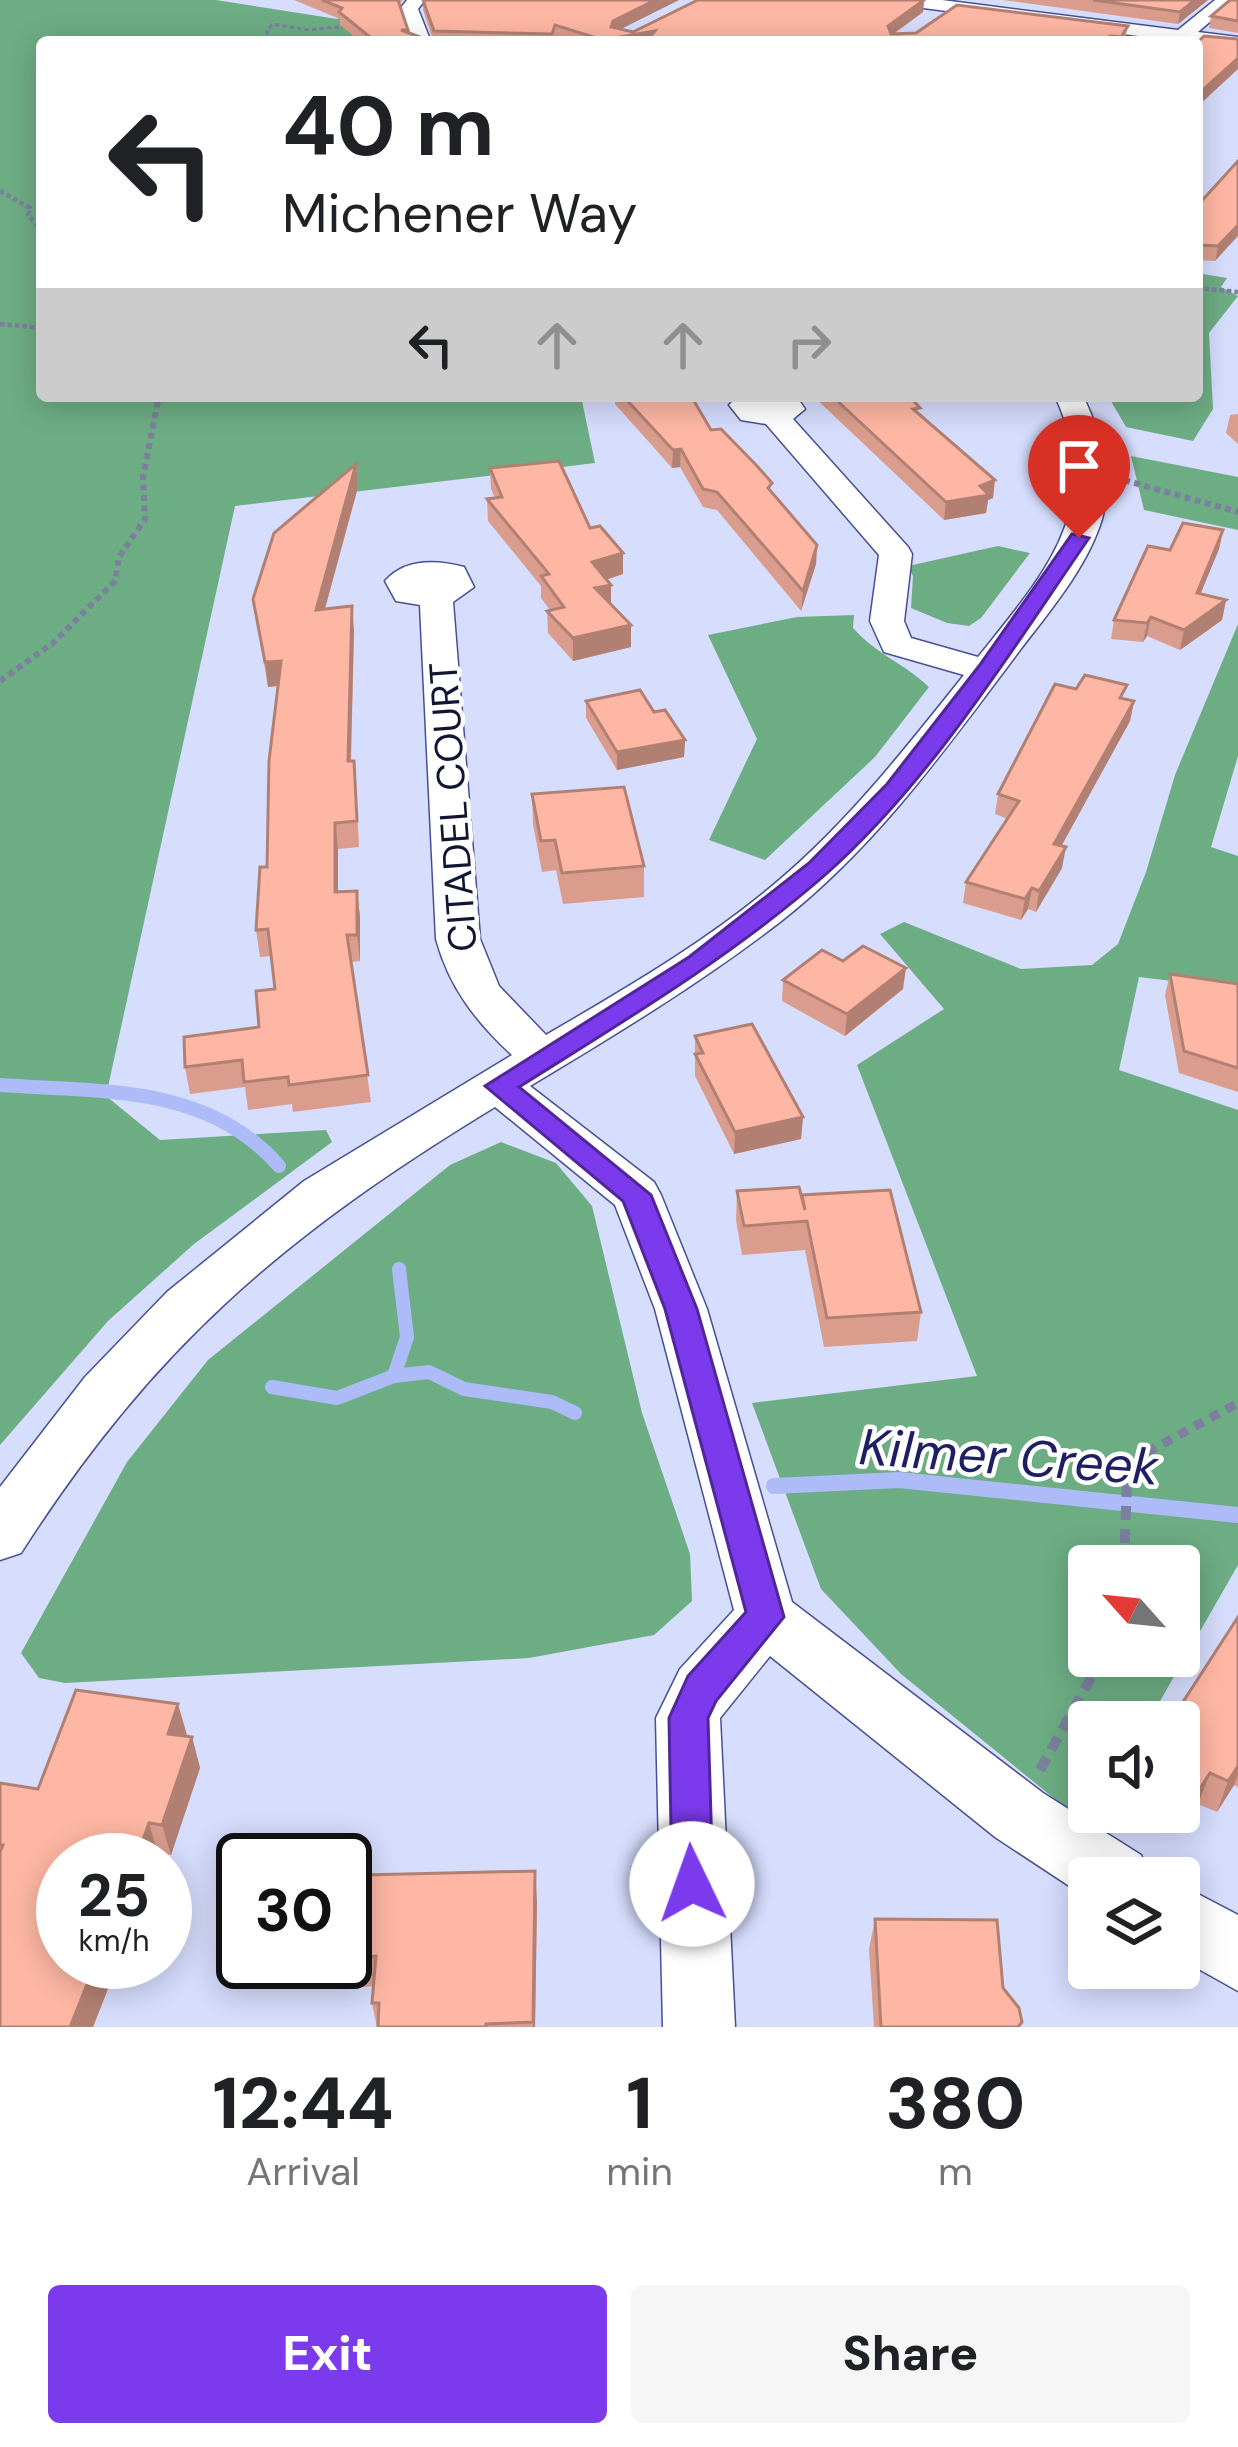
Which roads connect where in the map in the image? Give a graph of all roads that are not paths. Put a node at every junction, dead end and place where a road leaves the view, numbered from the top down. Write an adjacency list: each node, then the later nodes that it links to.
1 (416, 0): 6 (street)
2 (900, 0): 4 (street)
3 (1226, 0): 8 (street)
4 (956, 3): 5 (street); 7 (street)
5 (929, 22)
6 (420, 36)
7 (1160, 36)
8 (1182, 36)
9 (1203, 41): 10 (street)
10 (1238, 44)
11 (1071, 402): 14 (street)
12 (775, 416): 14 (street)
13 (436, 597): 15 (street, CITADEL COURT)
14 (986, 670): 15 (street)
15 (545, 1058): 16 (street)
16 (499, 1086): 17 (street); 18 (street)
17 (0, 1535)
18 (766, 1617): 19 (street); 22 (street)
19 (1084, 1857)
20 (1200, 1932): 21 (street)
21 (1238, 1956)
22 (699, 2027)

